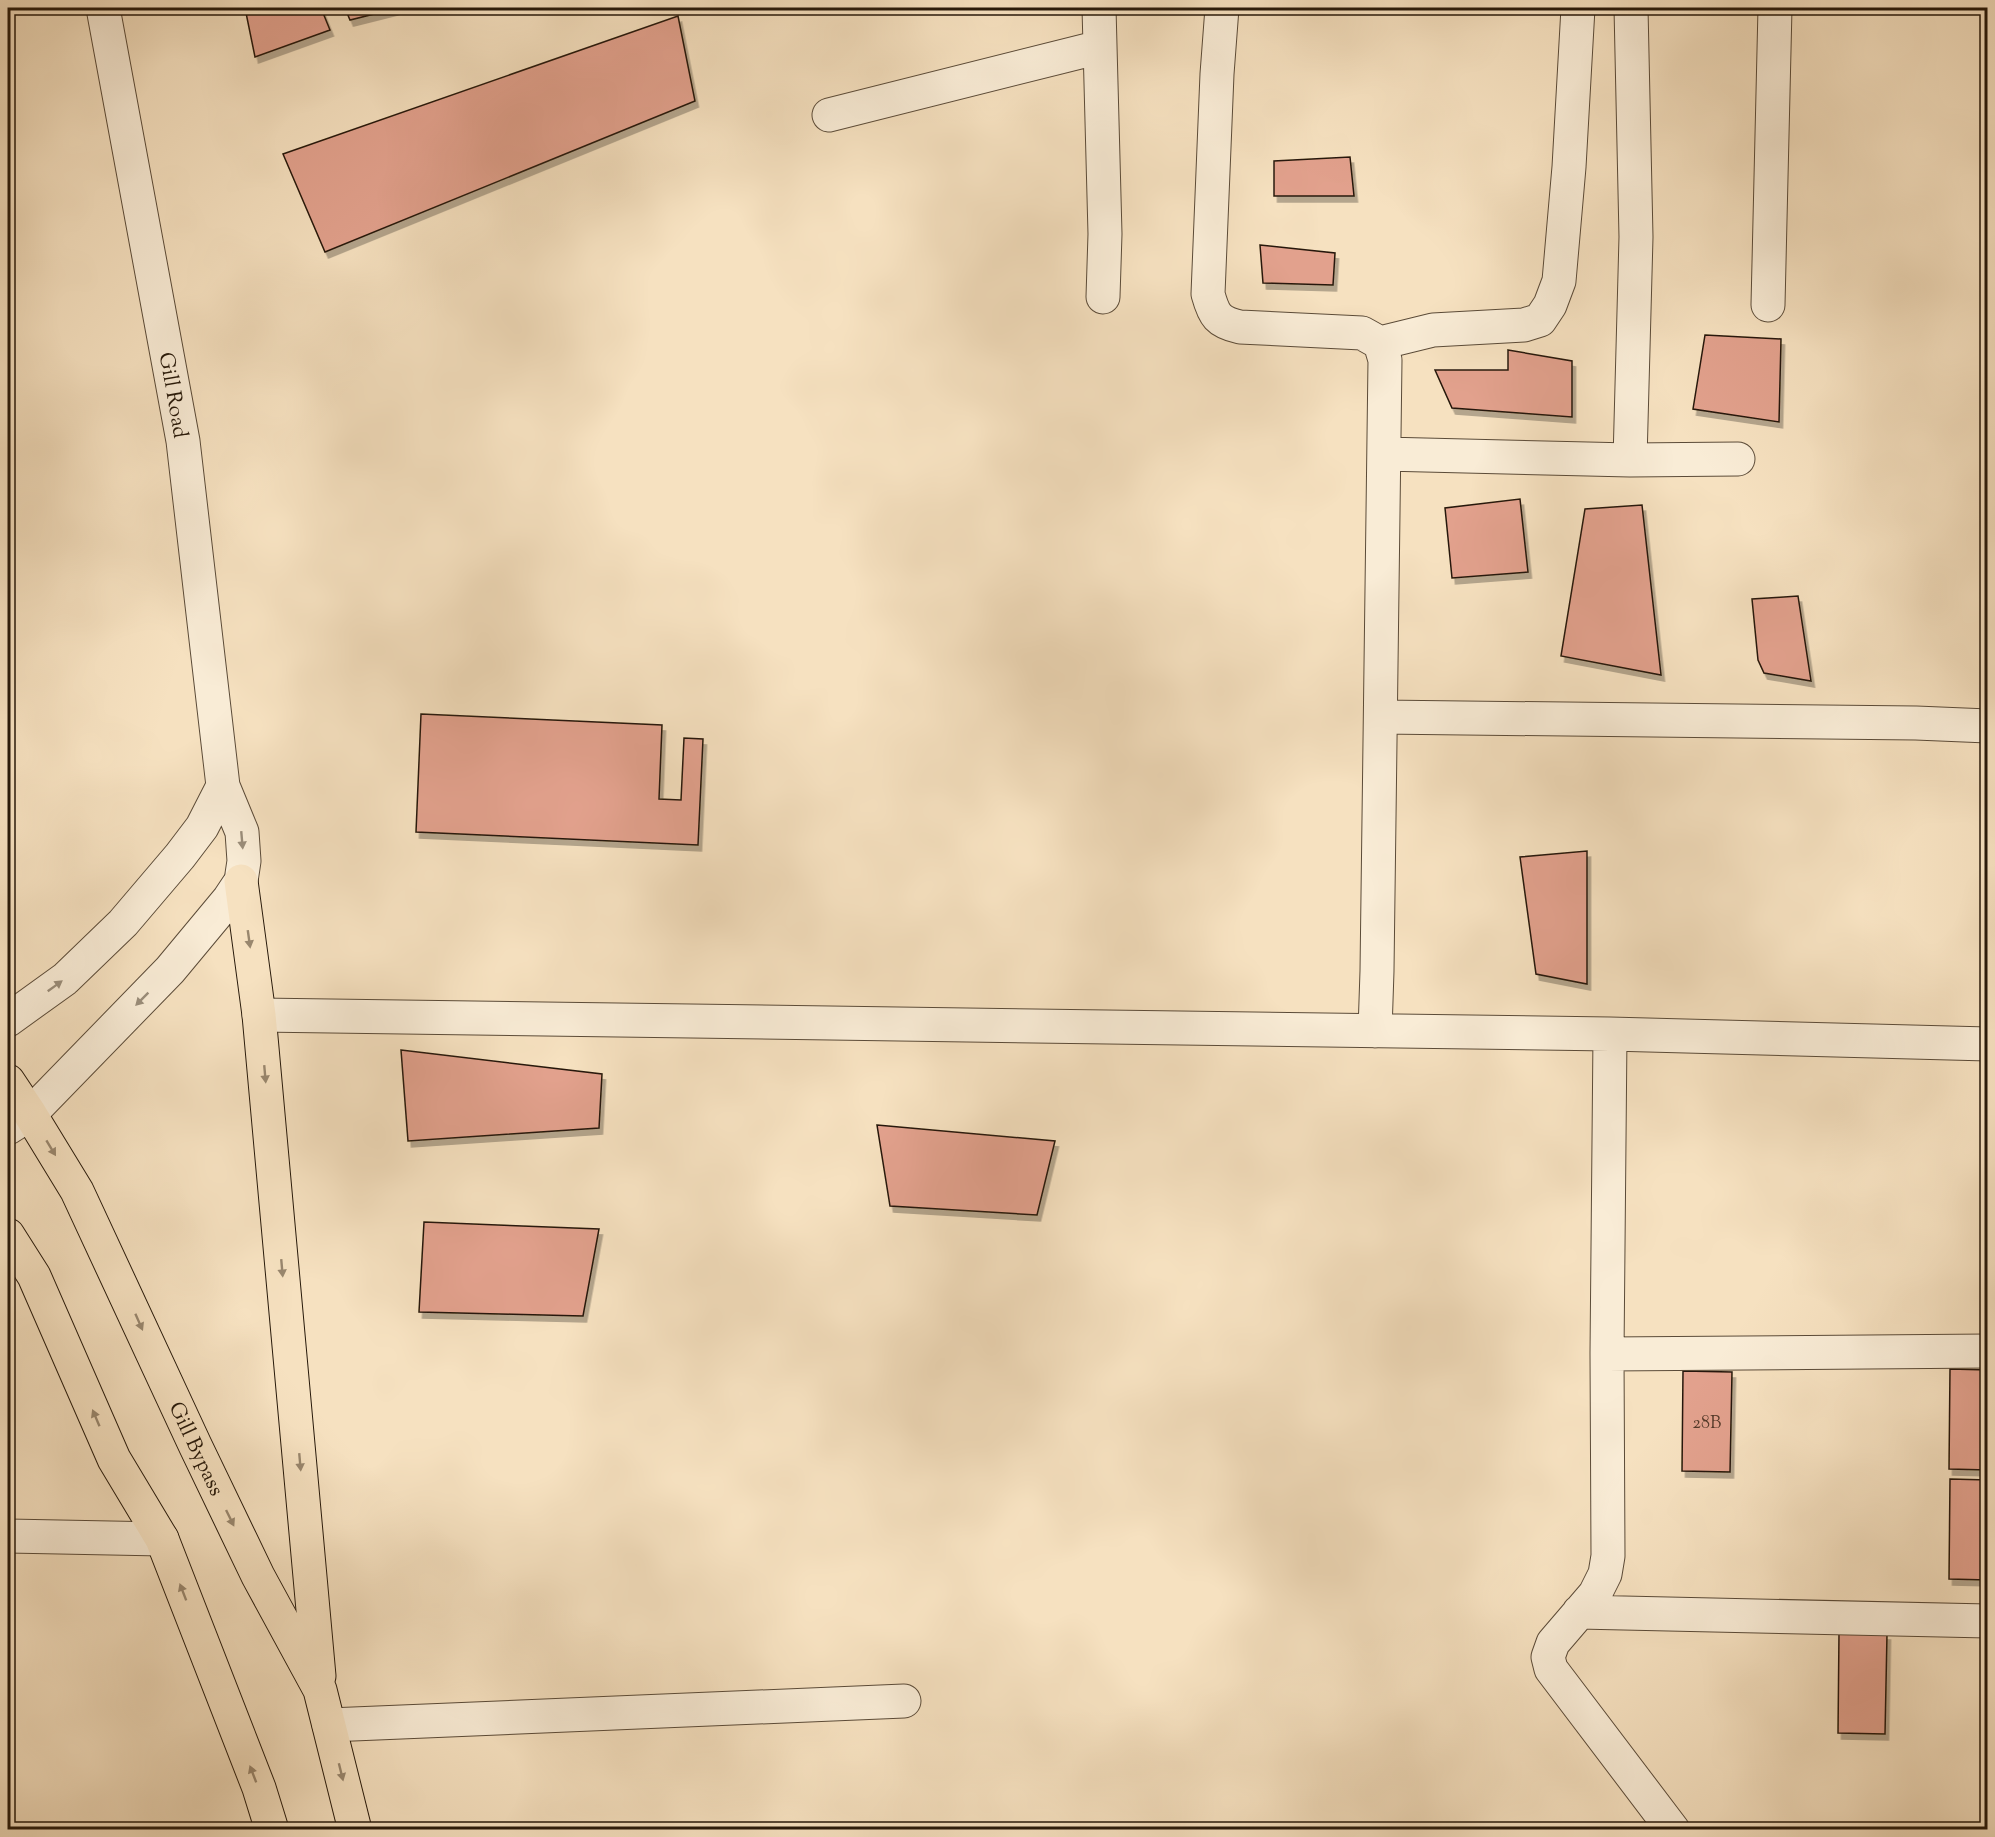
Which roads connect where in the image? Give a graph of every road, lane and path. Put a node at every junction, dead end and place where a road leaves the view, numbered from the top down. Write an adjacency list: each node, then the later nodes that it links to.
1 (103, 8): 17 (street, Gill Road)
2 (1099, 8): 7 (street)
3 (1222, 8): 11 (street)
4 (1578, 8): 11 (street)
5 (1631, 8): 14 (street)
6 (1775, 8): 10 (street)
7 (1100, 46): 8 (street); 9 (street)
8 (828, 115)
9 (1103, 297)
10 (1768, 306)
11 (1380, 343): 12 (street)
12 (1384, 454): 14 (street); 15 (street)
13 (1738, 459): 14 (street)
14 (1630, 460)
15 (1381, 717): 16 (street); 21 (street)
16 (1988, 726)
17 (224, 786): 18 (street, Gill Road, one-way to 18); 20 (street, one-way to 17)
18 (241, 881): 19 (main road, one-way to 19); 25 (street, one-way to 25)
19 (259, 1015): 21 (street); 33 (main road, one-way to 33)
20 (8, 1020)
21 (1375, 1031): 22 (street)
22 (1610, 1034): 23 (street); 28 (street)
23 (1988, 1044)
24 (8, 1081): 25 (main road, Gill Bypass)
25 (19, 1121): 33 (main road, Gill Bypass, one-way to 33)
26 (8, 1234): 30 (main road, one-way to 26)
27 (1988, 1351): 28 (street)
28 (1607, 1354): 31 (street)
29 (8, 1536): 30 (street)
30 (162, 1539): 36 (main road, one-way to 30)
31 (1579, 1612): 32 (street); 38 (street)
32 (1988, 1621)
33 (320, 1690): 35 (main road, Gill Bypass)
34 (904, 1701): 35 (street)
35 (329, 1725): 37 (main road, Gill Bypass, one-way to 37)
36 (272, 1830)
37 (355, 1830)
38 (1673, 1830)

